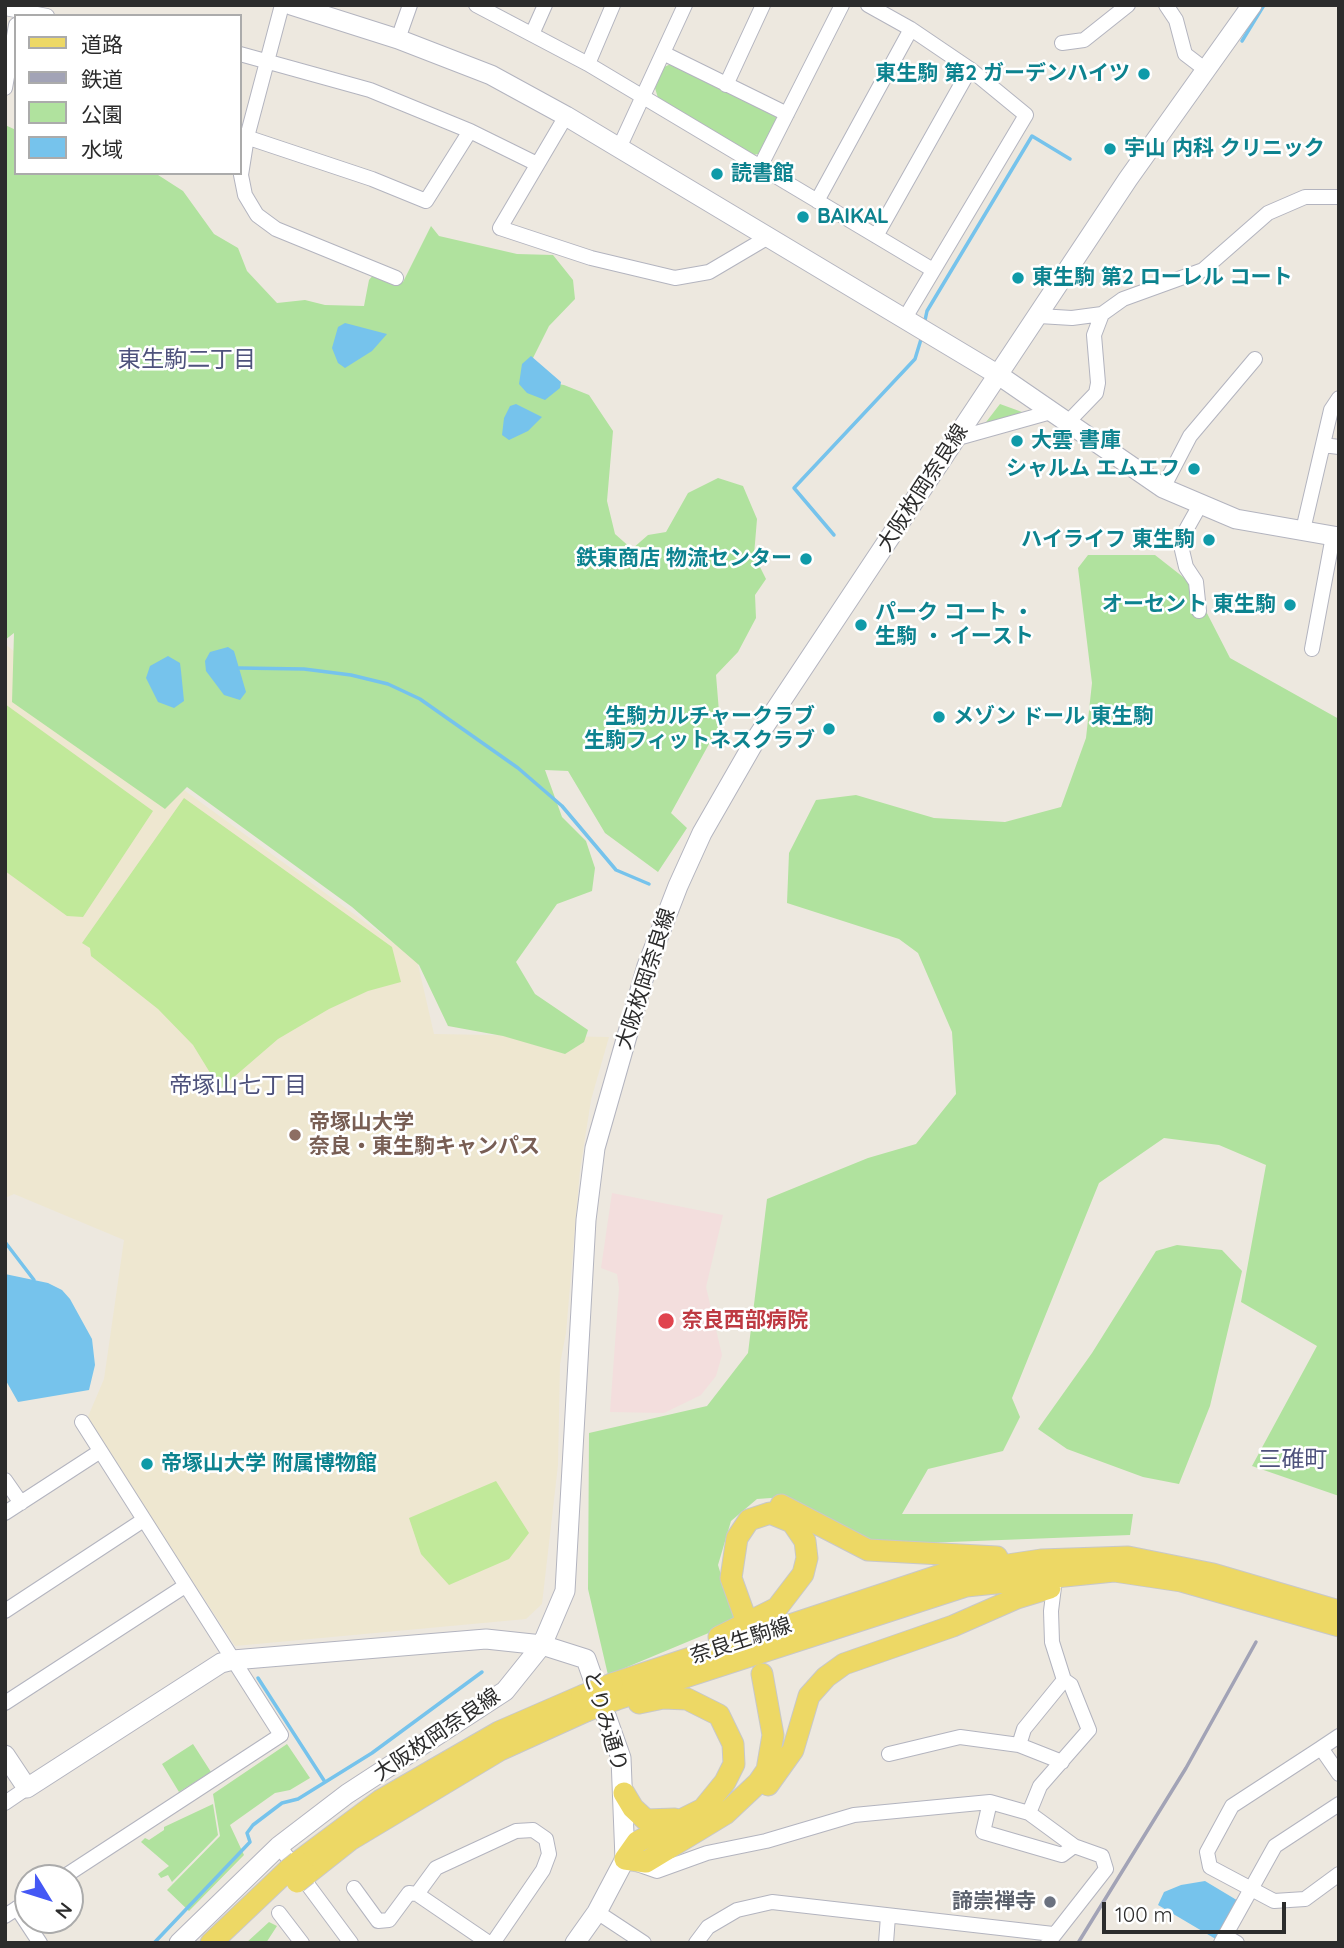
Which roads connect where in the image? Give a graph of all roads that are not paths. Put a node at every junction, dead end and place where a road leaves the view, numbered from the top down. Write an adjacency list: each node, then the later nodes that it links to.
1 (282, 5): 21 (street)
2 (291, 5): 17 (main road)
3 (410, 5): 17 (street)
4 (477, 5): 16 (street)
5 (545, 5): 16 (street)
6 (614, 5): 22 (street)
7 (685, 5): 19 (street)
8 (763, 5): 25 (street)
9 (842, 5): 28 (street)
10 (868, 5): 15 (street)
11 (1128, 5): 18 (street)
12 (1166, 5): 24 (street)
13 (1252, 5): 24 (main road, 大阪枚岡奈良線)
14 (14, 20): 26 (street)
15 (911, 29): 23 (street); 38 (street)
16 (533, 32): 22 (street)
17 (398, 39): 29 (main road)
18 (1062, 43)
19 (663, 53): 25 (street); 27 (street)
20 (242, 54): 21 (street)
21 (268, 59): 30 (street); 31 (street)
22 (588, 64): 27 (street)
23 (970, 69): 40 (street); 41 (street)
24 (1206, 69): 44 (main road, 大阪枚岡奈良線)
25 (726, 85): 28 (street)
26 (5, 88)
27 (643, 97): 32 (street); 35 (street)
28 (787, 114): 35 (street)
29 (566, 116): 32 (main road); 34 (street)
30 (470, 131): 31 (street); 34 (street)
31 (244, 136): 33 (street)
32 (620, 146): 39 (main road)
33 (242, 162)
34 (537, 164): 39 (street)
35 (760, 167): 38 (street)
36 (241, 175): 42 (street)
37 (1339, 197): 43 (street)
38 (817, 201): 40 (street)
39 (770, 236): 45 (main road)
40 (876, 236): 41 (street)
41 (933, 270): 45 (street)
42 (396, 278)
43 (1102, 314): 44 (street); 50 (street)
44 (1039, 316): 47 (main road, 大阪枚岡奈良線)
45 (905, 318): 47 (main road)
46 (1255, 359): 54 (street)
47 (1000, 376): 49 (main road); 51 (main road, 大阪枚岡奈良線)
48 (1339, 398): 52 (street)
49 (1051, 412): 50 (main road); 51 (street)
50 (1067, 424): 54 (main road)
51 (958, 438): 73 (main road, 大阪枚岡奈良線)
52 (1323, 445): 53 (street); 56 (street)
53 (1339, 447)
54 (1163, 488): 55 (main road)
55 (1200, 505): 56 (main road); 58 (street)
56 (1303, 530): 57 (main road)
57 (1336, 536): 59 (street)
58 (1199, 611)
59 (1312, 649)
60 (82, 1422): 61 (street)
61 (99, 1452): 63 (street); 65 (street)
62 (5, 1480): 63 (street)
63 (21, 1503): 64 (street)
64 (5, 1513)
65 (142, 1521): 67 (street); 70 (street)
66 (1041, 1560): 71 (main road, 奈良生駒線); 76 (main road, 奈良生駒線); 76 (main road)
67 (185, 1586): 74 (street); 77 (street)
68 (1054, 1587): 69 (main road); 75 (street); 93 (main road)
69 (1202, 1587): 72 (main road, 奈良生駒線); 76 (main road, 奈良生駒線)
70 (5, 1611)
71 (1339, 1611)
72 (1339, 1626)
73 (542, 1645): 74 (main road); 87 (main road, とりみ通り); 94 (main road, 大阪枚岡奈良線)
74 (233, 1660): 86 (main road); 97 (street)
75 (1064, 1680): 80 (street); 84 (street)
76 (616, 1697): 78 (main road, 奈良生駒線, bridge); 91 (main road)
77 (5, 1703)
78 (586, 1708): 98 (main road, 奈良生駒線); 98 (main road, 奈良生駒線)
79 (1339, 1736): 81 (street)
80 (1019, 1745): 82 (street); 84 (street)
81 (1321, 1748): 85 (street); 101 (street)
82 (889, 1754)
83 (5, 1755): 86 (main road)
84 (1062, 1762): 92 (street)
85 (1339, 1774)
86 (27, 1788): 89 (street)
87 (624, 1793): 91 (main road); 96 (main road, とりみ通り)
88 (990, 1802): 92 (street); 95 (street); 96 (street)
89 (5, 1803)
90 (1339, 1804): 101 (street)
91 (703, 1809): 93 (main road); 96 (main road)
92 (1029, 1813): 95 (street)
93 (724, 1814): 96 (main road)
94 (279, 1846): 108 (main road, 大阪枚岡奈良線); 112 (street)
95 (1074, 1846): 106 (street)
96 (625, 1859): 103 (main road, とりみ通り)
97 (83, 1864)
98 (297, 1872): 109 (main road, 奈良生駒線); 110 (main road, 奈良生駒線)
99 (1339, 1874): 101 (street)
100 (354, 1888): 102 (street)
101 (1251, 1889): 107 (street)
102 (417, 1894): 113 (street); 113 (street)
103 (597, 1912): 114 (main road, とりみ通り); 115 (street)
104 (279, 1913): 111 (street)
105 (888, 1916): 106 (street); 116 (street); 117 (street)
106 (1050, 1938)
107 (1228, 1940)
108 (179, 1943)
109 (211, 1943)
110 (231, 1943)
111 (302, 1943)
112 (351, 1943)
113 (491, 1943)
114 (575, 1943)
115 (644, 1943)
116 (696, 1943)
117 (886, 1943)

